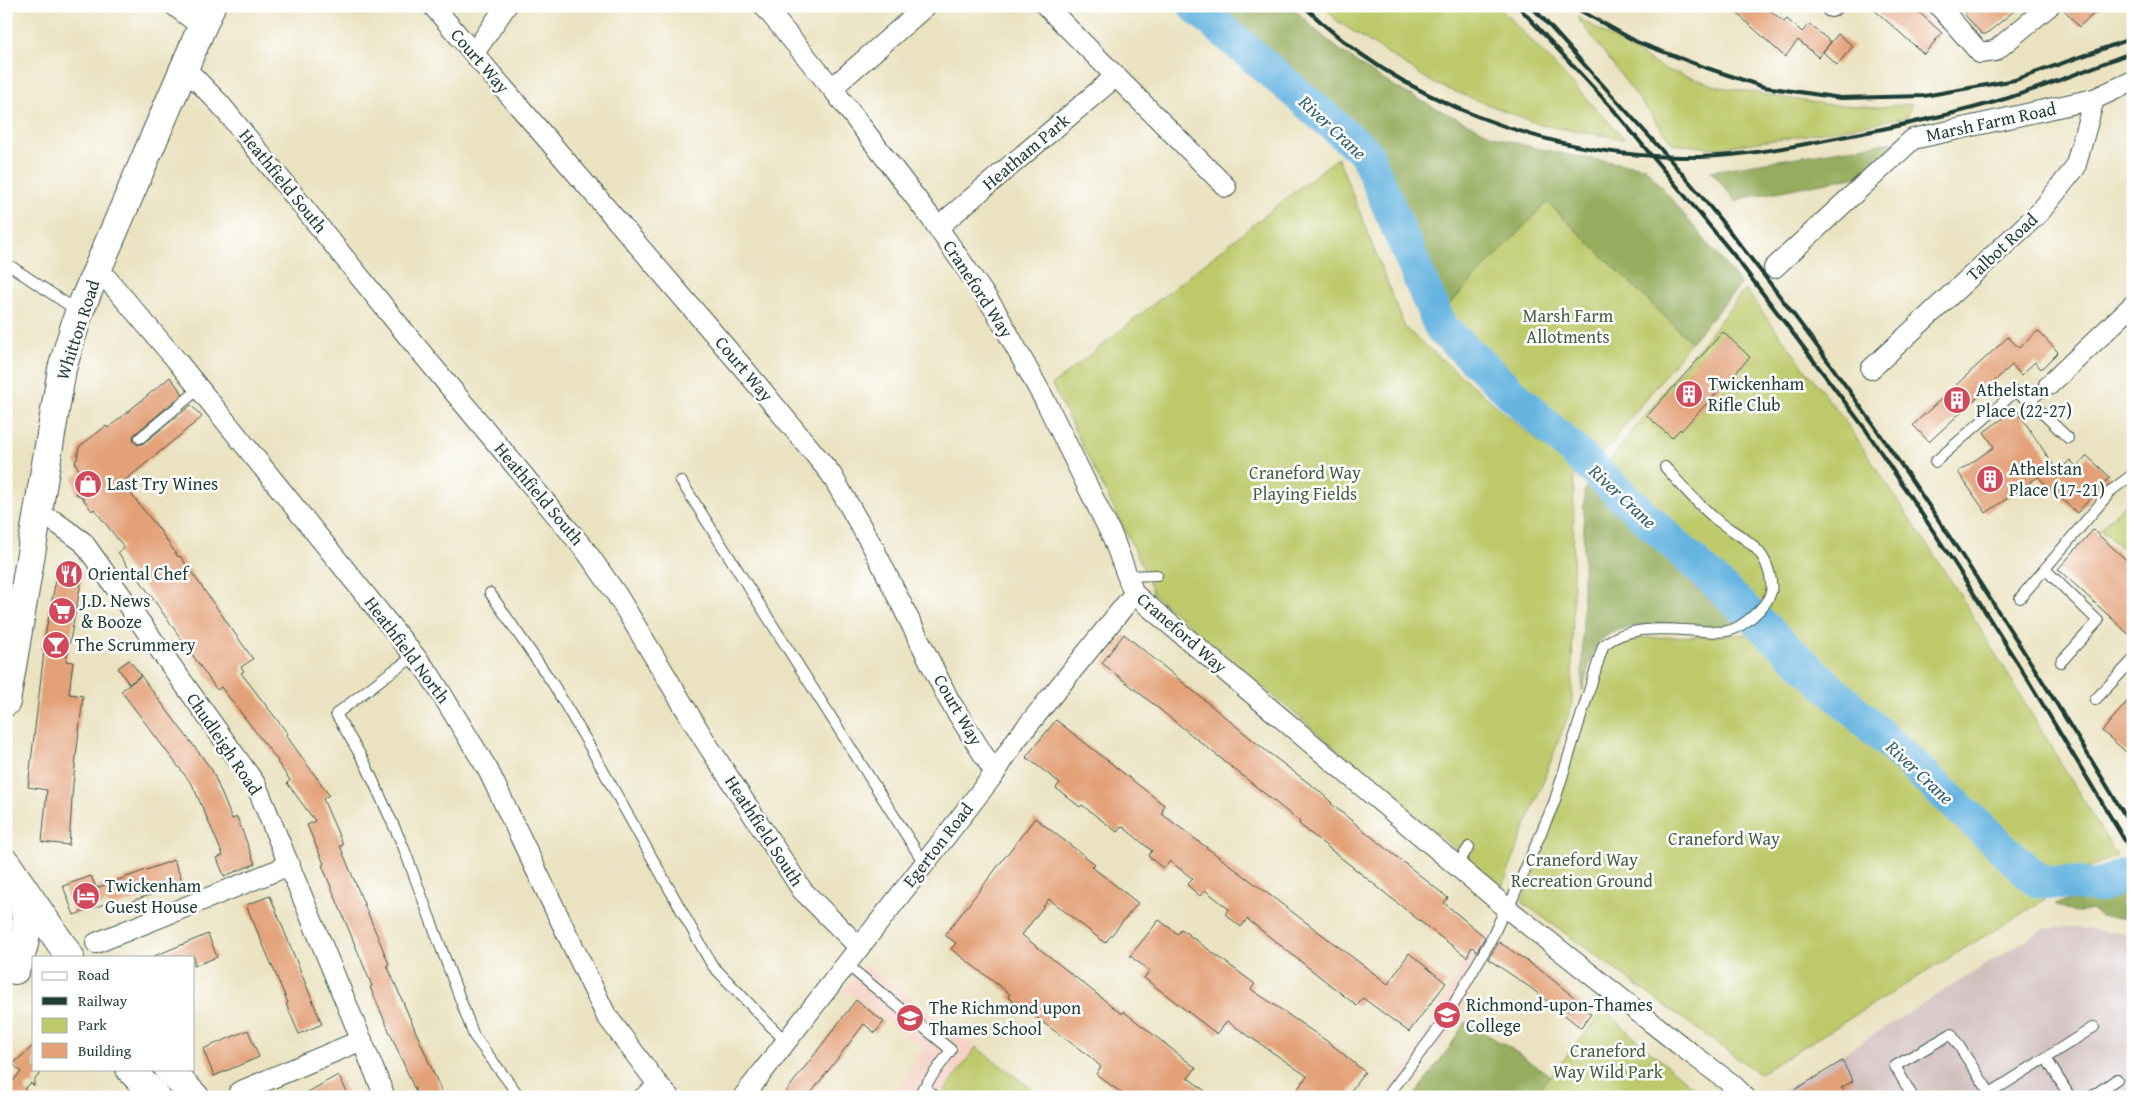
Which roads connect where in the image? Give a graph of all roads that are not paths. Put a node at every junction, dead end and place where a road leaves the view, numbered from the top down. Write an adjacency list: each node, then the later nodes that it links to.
1 (174, 6): 9 (street)
2 (433, 6): 10 (street, Court Way)
3 (506, 6): 10 (street)
4 (764, 6): 14 (street, Craneford Way)
5 (926, 6): 14 (street)
6 (1940, 6): 7 (street)
7 (2049, 6)
8 (1040, 8): 12 (street)
9 (206, 17): 11 (main road, Whitton Road)
10 (474, 53): 45 (street, Court Way)
11 (184, 67): 19 (main road, Whitton Road); 53 (street, Heathfield South)
12 (1115, 77): 16 (street); 17 (street, Heatham Park)
13 (2133, 81): 15 (street, Marsh Farm Road)
14 (832, 88): 17 (street, Craneford Way)
15 (2094, 99): 20 (street, Marsh Farm Road); 23 (street, Talbot Road)
16 (1226, 187)
17 (938, 227): 36 (street, Craneford Way)
18 (6, 263): 22 (lane)
19 (98, 268): 22 (main road, Whitton Road); 25 (street, Heathfield North)
20 (1774, 268)
21 (2133, 305): 24 (street)
22 (80, 312): 33 (main road, Whitton Road)
23 (1871, 369)
24 (2049, 385): 26 (lane)
25 (199, 389): 27 (lane); 40 (street, Heathfield North)
26 (2030, 401): 28 (lane); 29 (lane)
27 (140, 438)
28 (2068, 438)
29 (1935, 462)
30 (1665, 467): 51 (lane)
31 (2133, 474): 34 (lane)
32 (681, 481): 47 (lane)
33 (38, 516): 39 (main road, Whitton Road); 48 (street, Chudleigh Road)
34 (2045, 569): 38 (lane); 42 (lane)
35 (1158, 575): 36 (lane)
36 (1131, 585): 45 (street, Egerton Road); 49 (street, Craneford Way)
37 (490, 593): 59 (lane)
38 (2020, 598)
39 (14, 605): 44 (main road, Whitton Road)
40 (415, 656): 65 (street, Heathfield North); 72 (lane)
41 (2133, 660): 43 (lane)
42 (2061, 662)
43 (2094, 700)
44 (6, 702)
45 (995, 772): 47 (street, Egerton Road)
46 (1470, 847): 49 (lane)
47 (924, 863): 53 (street, Egerton Road)
48 (290, 864): 52 (street); 58 (street, Chudleigh Road)
49 (1456, 866): 51 (street, Craneford Way)
50 (11, 869): 54 (main road); 56 (main road)
51 (1507, 908): 67 (street, Craneford Way); 77 (lane)
52 (96, 943)
53 (860, 947): 55 (street, Egerton Road)
54 (69, 956)
55 (846, 964): 59 (street, Egerton Road); 64 (lane)
56 (15, 976)
57 (2094, 1027): 60 (lane)
58 (362, 1040): 66 (street); 71 (street, Chudleigh Road)
59 (786, 1042): 74 (street, Egerton Road)
60 (2046, 1058): 68 (lane); 79 (lane)
61 (131, 1070): 69 (main road)
62 (169, 1070): 70 (main road)
63 (2117, 1079): 80 (lane)
64 (924, 1088): 75 (lane); 76 (lane)
65 (663, 1090): 73 (lane)
66 (239, 1092)
67 (1734, 1093)
68 (1987, 1095): 78 (lane)
69 (156, 1097)
70 (195, 1097)
71 (385, 1097)
72 (520, 1097)
73 (636, 1097)
74 (743, 1097)
75 (917, 1097)
76 (937, 1097)
77 (1387, 1097)
78 (1913, 1097)
79 (2070, 1097)
80 (2091, 1097)

